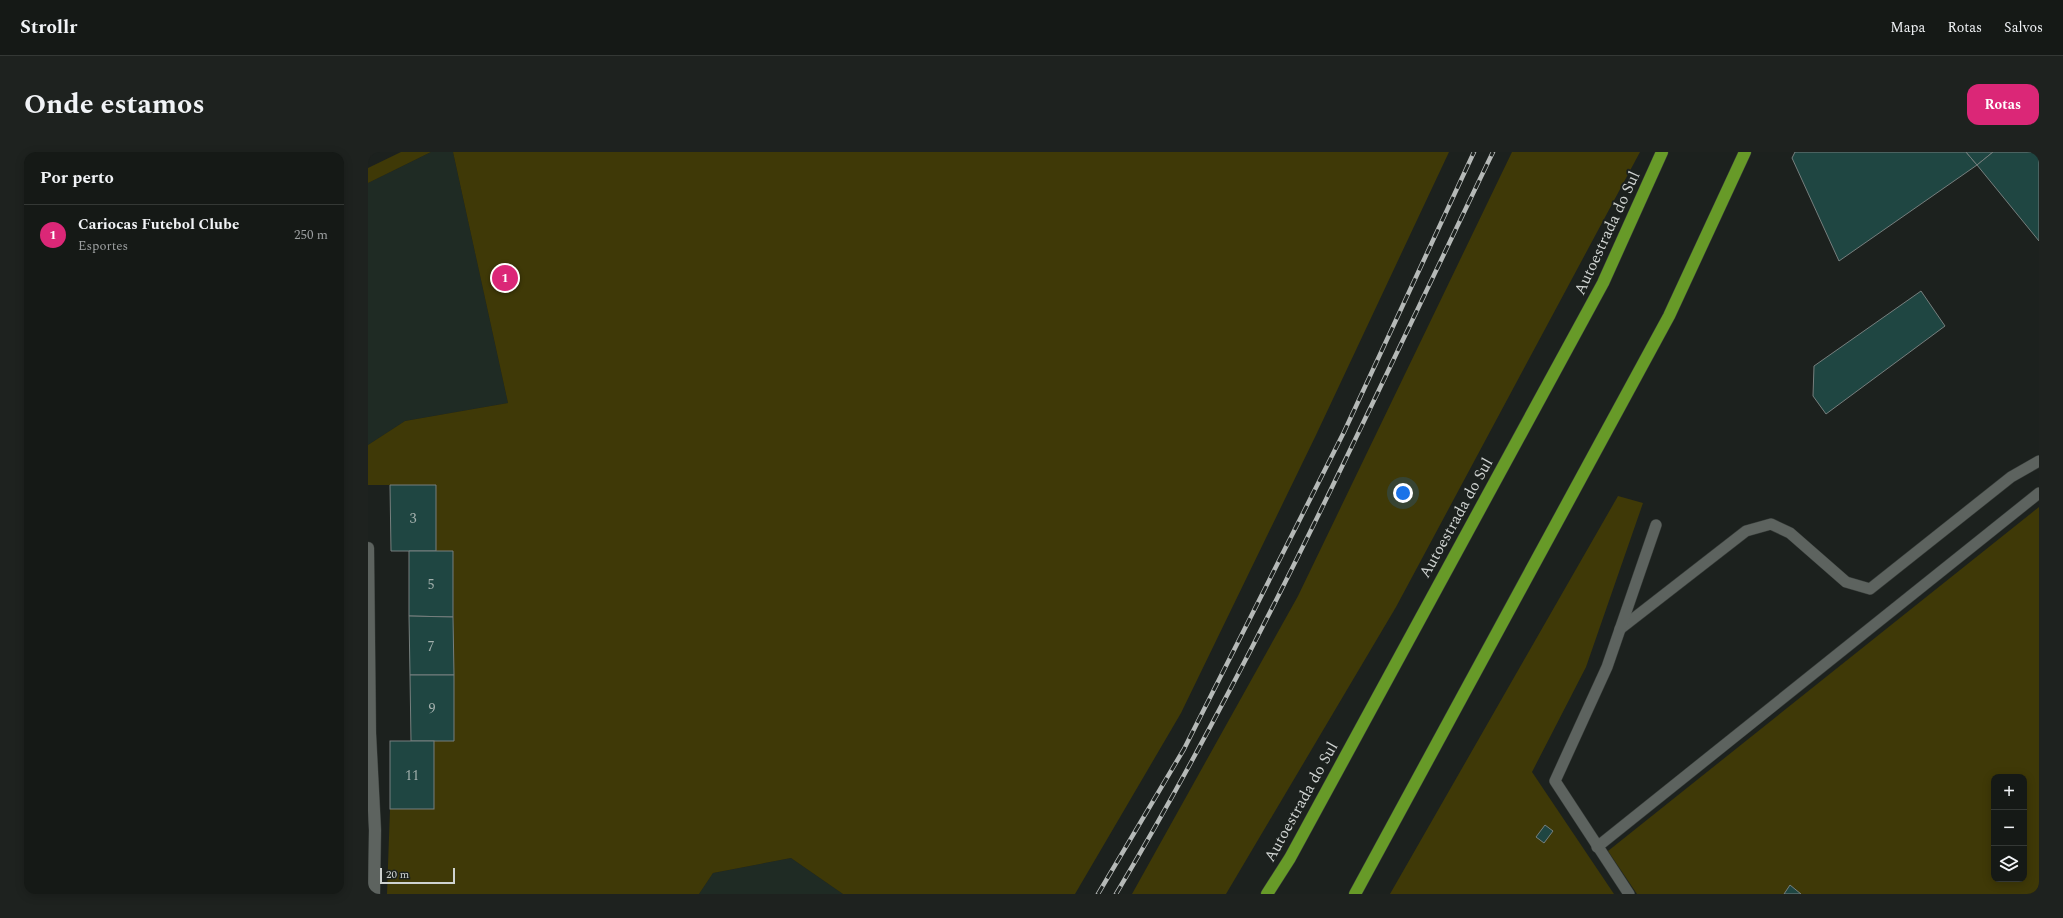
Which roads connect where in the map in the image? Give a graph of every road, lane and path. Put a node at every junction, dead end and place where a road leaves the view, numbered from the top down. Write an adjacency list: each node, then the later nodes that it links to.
1 (1662, 152): 12 (highway, Autoestrada do Sul)
2 (1745, 152): 13 (highway)
3 (2039, 461): 7 (lane)
4 (2039, 493): 10 (lane)
5 (1656, 524): 7 (lane)
6 (368, 548): 8 (street)
7 (1620, 629): 10 (lane)
8 (369, 733): 9 (street)
9 (372, 830): 11 (street)
10 (1597, 847): 14 (lane)
11 (374, 894)
12 (1267, 894)
13 (1355, 894)
14 (1629, 894)

